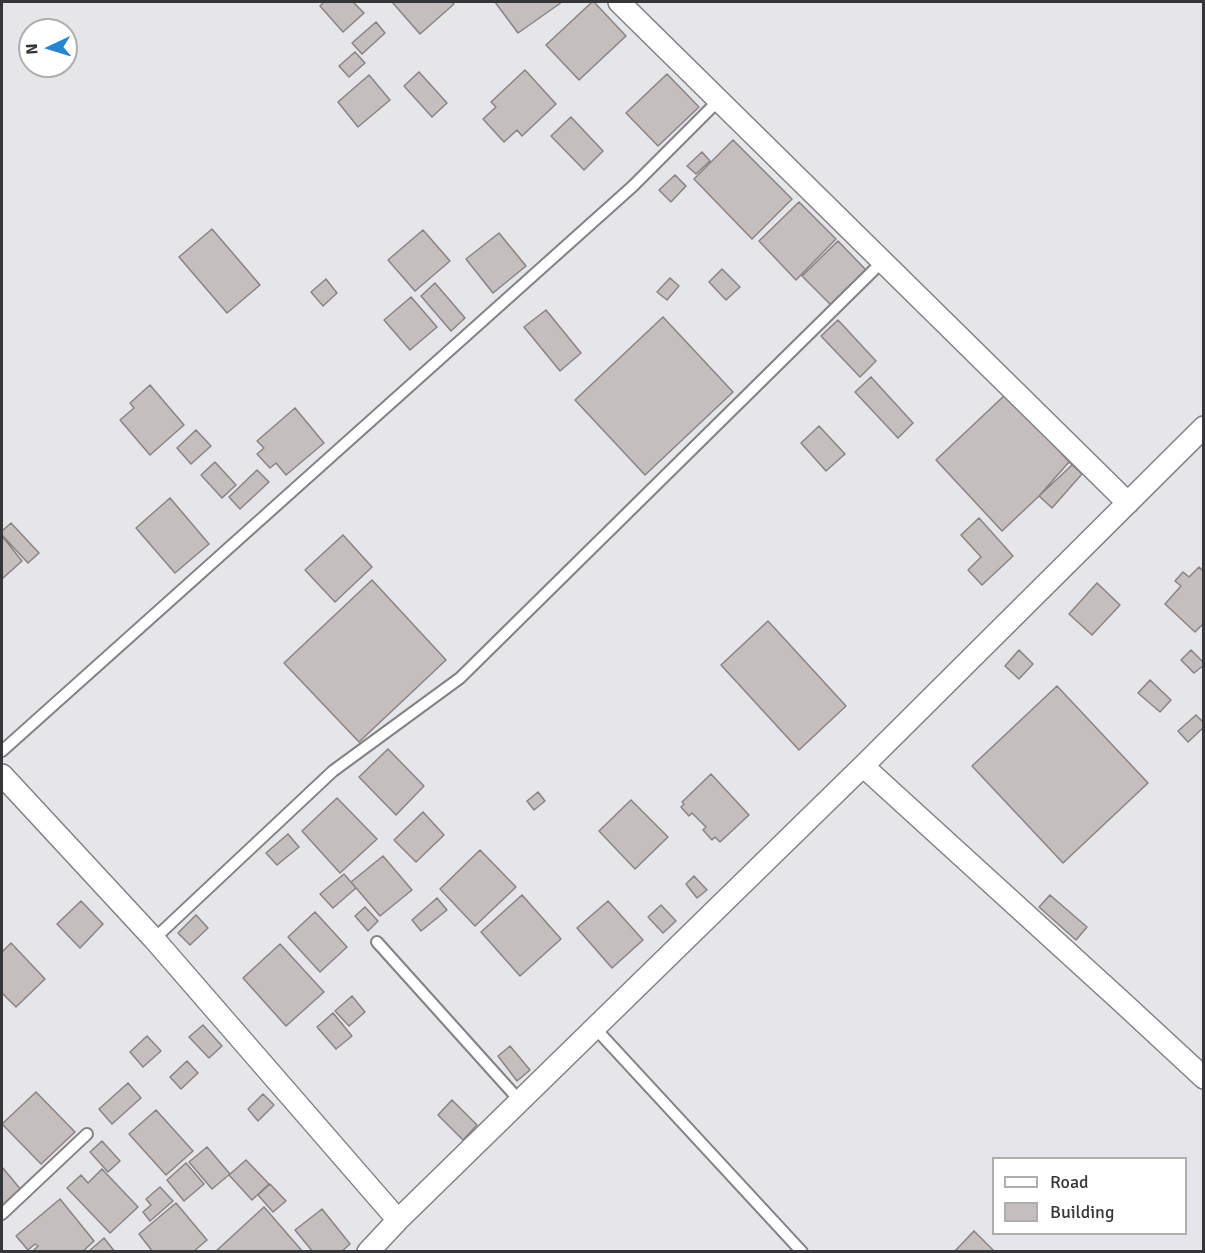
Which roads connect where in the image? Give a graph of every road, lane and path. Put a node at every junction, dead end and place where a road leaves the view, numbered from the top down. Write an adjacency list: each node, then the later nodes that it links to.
1 (619, 2): 2 (street)
2 (719, 100): 3 (street); 6 (lane)
3 (883, 261): 5 (street); 9 (lane)
4 (1203, 427): 5 (street)
5 (1128, 503): 7 (street)
6 (2, 751)
7 (863, 766): 11 (street); 12 (street)
8 (2, 775): 9 (street)
9 (154, 939): 16 (street)
10 (377, 942): 13 (lane)
11 (595, 1028): 13 (street); 18 (lane)
12 (1203, 1078)
13 (520, 1101): 16 (street)
14 (87, 1134): 15 (lane)
15 (2, 1214)
16 (398, 1220): 17 (street)
17 (368, 1251)
18 (802, 1251)

